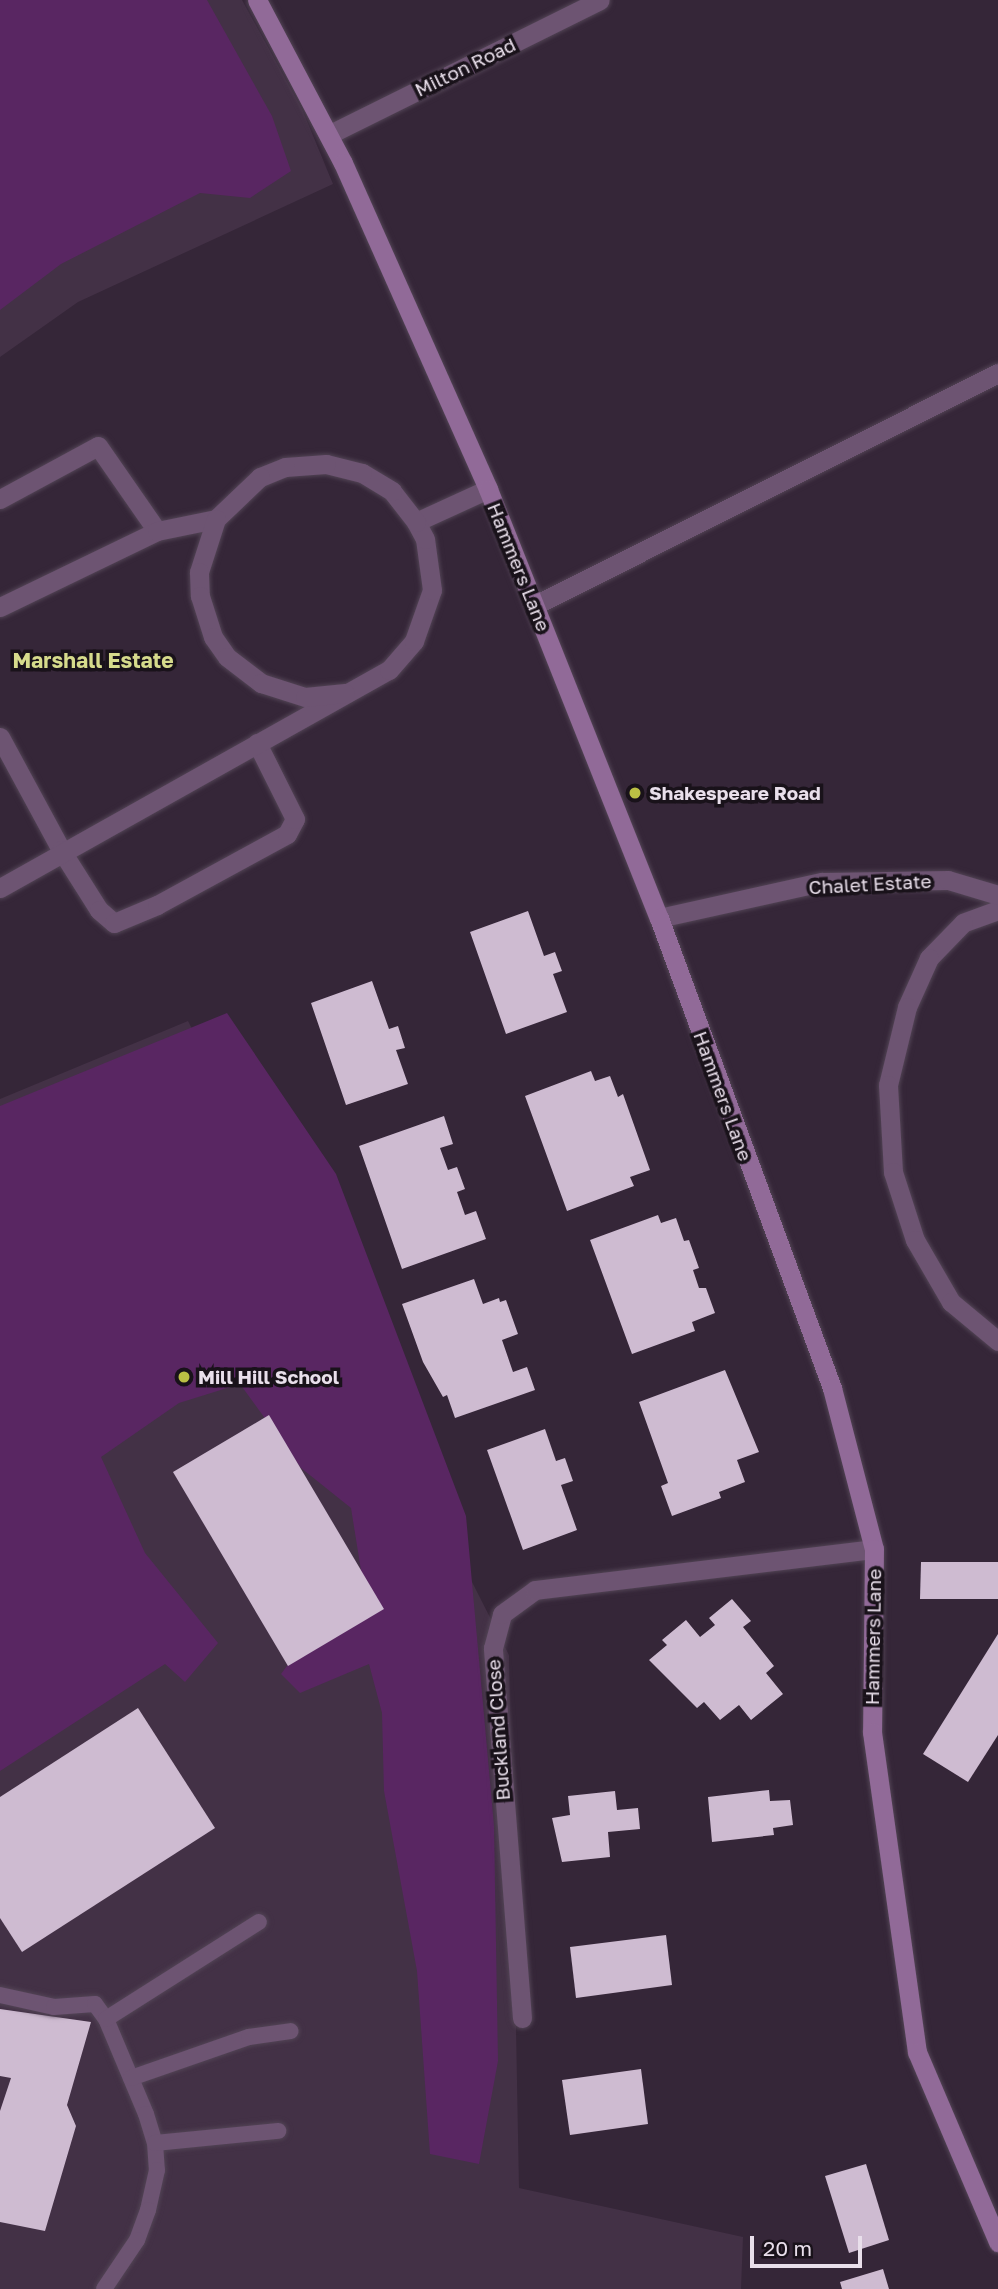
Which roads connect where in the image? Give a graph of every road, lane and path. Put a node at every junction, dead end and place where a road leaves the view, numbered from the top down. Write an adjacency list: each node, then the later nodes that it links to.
1 (257, 0): 3 (main road, Hammers Lane)
2 (600, 0): 3 (street, Milton Road)
3 (330, 134): 5 (main road, Hammers Lane)
4 (998, 373): 10 (street)
5 (488, 489): 8 (street); 10 (main road, Hammers Lane)
6 (0, 499): 9 (street)
7 (216, 519): 8 (street); 9 (street); 12 (street)
8 (416, 522): 12 (street)
9 (157, 531): 11 (street)
10 (535, 606): 19 (main road, Hammers Lane)
11 (0, 607)
12 (345, 693): 14 (street)
13 (0, 737): 15 (street)
14 (257, 743): 15 (street); 15 (street)
15 (61, 850): 16 (street)
16 (0, 888)
17 (998, 895): 19 (street, Chalet Estate)
18 (998, 910): 20 (street)
19 (659, 918): 21 (main road, Hammers Lane)
20 (998, 1341)
21 (874, 1549): 24 (street, Buckland Close); 30 (main road, Hammers Lane)
22 (259, 1922): 25 (lane)
23 (0, 1995): 25 (lane)
24 (522, 2018)
25 (106, 2019): 27 (lane)
26 (291, 2031): 27 (lane)
27 (131, 2078): 29 (lane)
28 (278, 2131): 29 (lane)
29 (155, 2143): 31 (lane)
30 (998, 2242)
31 (104, 2289)

